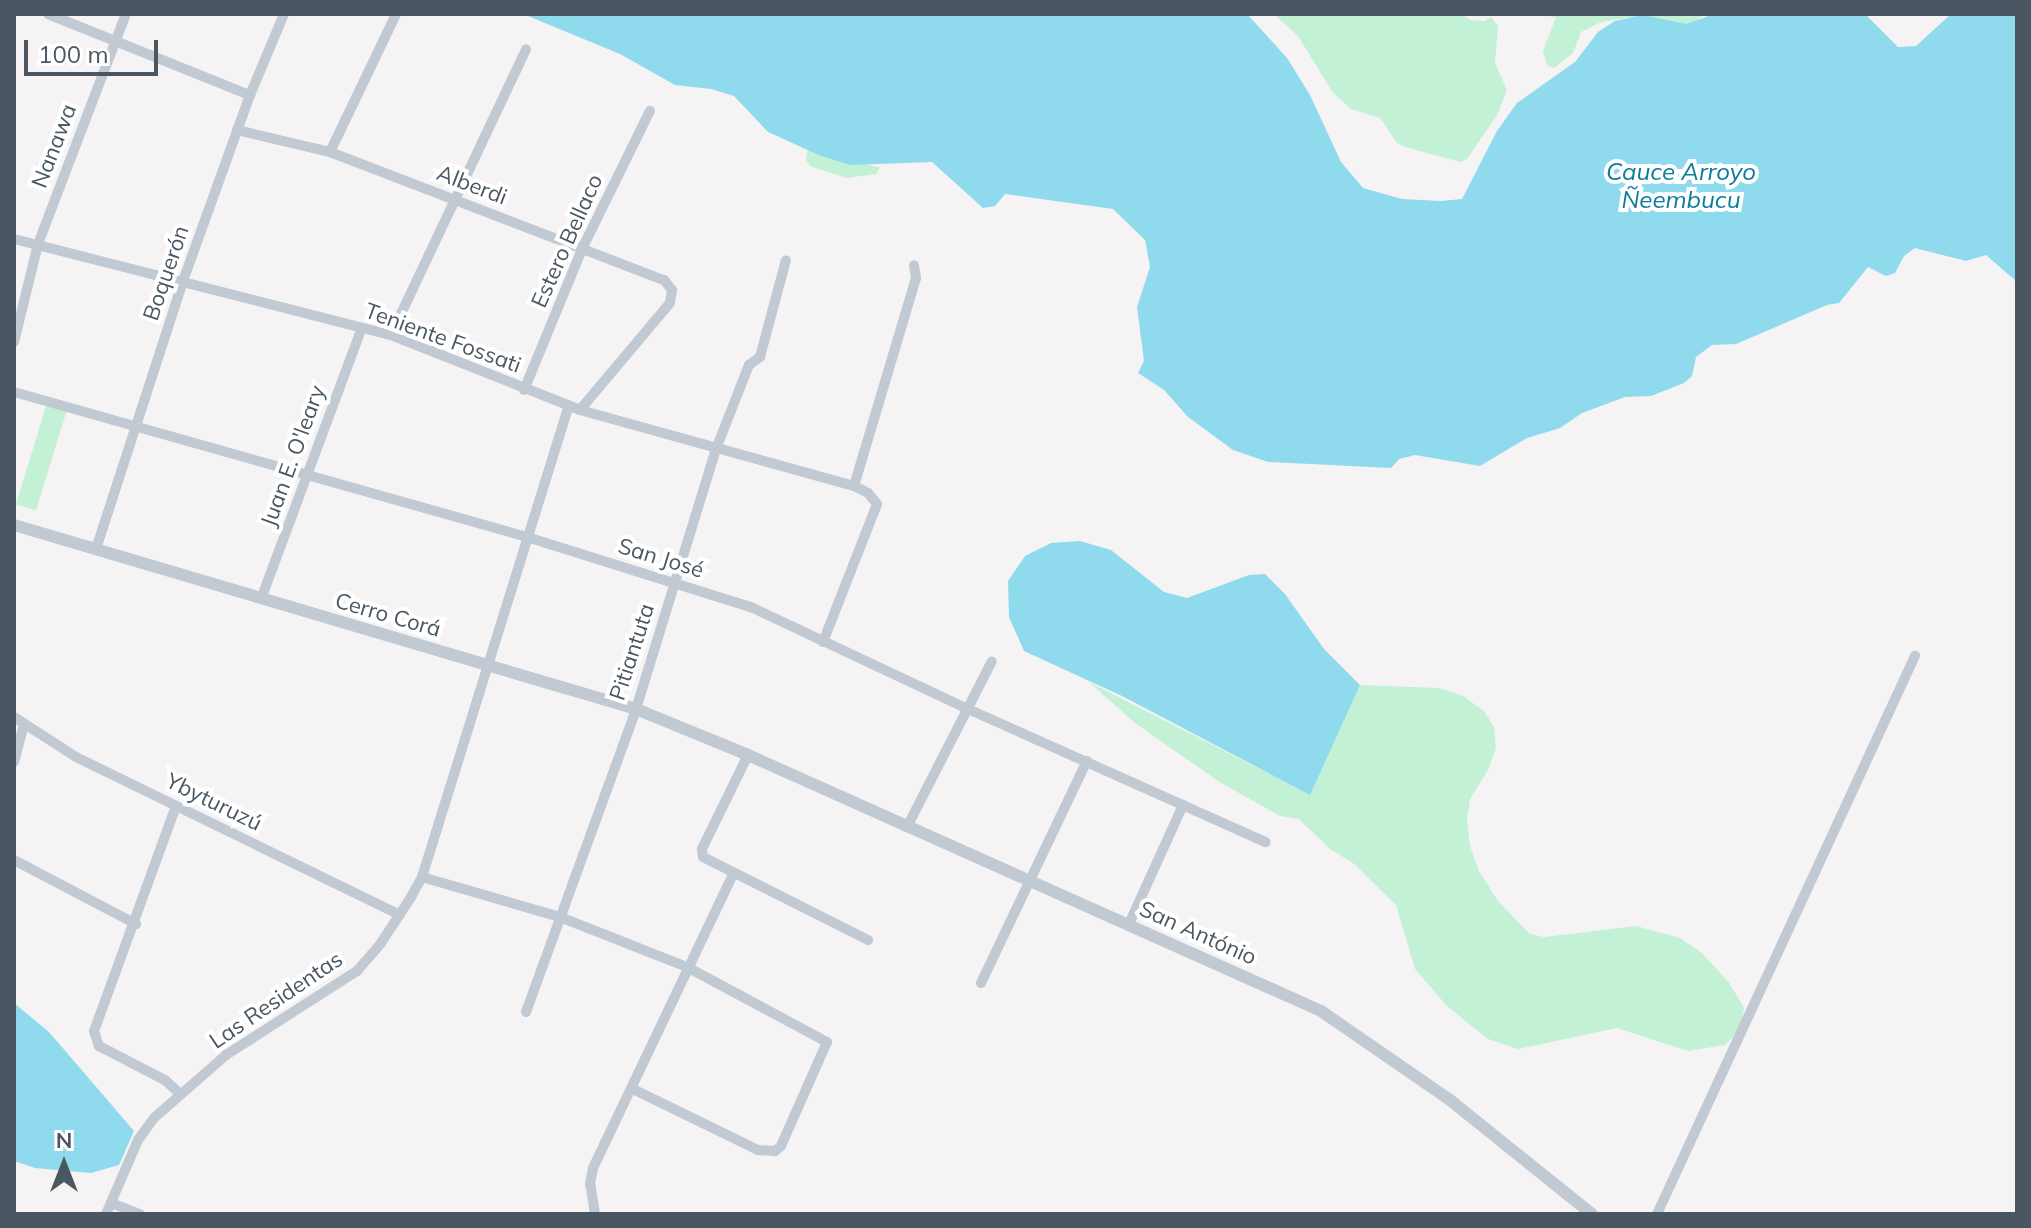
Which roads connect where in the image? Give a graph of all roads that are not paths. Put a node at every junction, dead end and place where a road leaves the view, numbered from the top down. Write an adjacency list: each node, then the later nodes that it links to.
1 (48, 14): 5 (street)
2 (126, 14): 5 (street, Nanawa)
3 (284, 14): 7 (street, Boquerón)
4 (396, 14): 10 (street)
5 (116, 41): 7 (street); 13 (street, Nanawa)
6 (526, 49): 11 (street)
7 (250, 95): 9 (street, Boquerón)
8 (650, 111): 14 (street, Estero Bellaco)
9 (237, 130): 10 (street, Alberdi); 17 (street, Boquerón)
10 (330, 152): 11 (street, Alberdi)
11 (456, 200): 14 (street, Alberdi); 19 (street)
12 (14, 239): 13 (street, Teniente Fossati)
13 (38, 244): 17 (street, Teniente Fossati); 20 (street, Nanawa)
14 (582, 249): 21 (street, Estero Bellaco); 23 (street, Alberdi)
15 (786, 260): 25 (street, Pitiantuta)
16 (914, 265): 27 (street)
17 (183, 281): 18 (street, Teniente Fossati); 24 (street, Boquerón)
18 (362, 328): 19 (street, Teniente Fossati); 26 (street, Juan E. O'leary)
19 (391, 335): 21 (street, Teniente Fossati)
20 (14, 342)
21 (524, 390): 23 (street, Teniente Fossati)
22 (14, 392): 24 (street, San José)
23 (574, 408): 25 (street, Teniente Fossati); 29 (street, Las Residentas)
24 (137, 425): 26 (street, San José); 30 (street, Boquerón)
25 (716, 449): 27 (street, Teniente Fossati); 31 (street, Pitiantuta)
26 (307, 474): 29 (street, San José); 32 (street, Juan E. O'leary)
27 (854, 486): 33 (street)
28 (14, 525): 30 (street, Cerro Corá)
29 (527, 537): 31 (street, San José); 36 (street, Las Residentas)
30 (96, 549): 32 (street, Cerro Corá)
31 (675, 584): 33 (street, San José); 37 (street, Pitiantuta)
32 (261, 599): 36 (street, Cerro Corá)
33 (823, 642): 38 (street, San José)
34 (1915, 656): 67 (street)
35 (992, 661): 38 (street)
36 (487, 665): 37 (street, Cerro Corá); 50 (street, Las Residentas)
37 (636, 709): 41 (street, Cerro Corá); 53 (street, Pitiantuta)
38 (968, 709): 42 (street, San José); 46 (street)
39 (14, 717): 40 (street, Ybyturuzú)
40 (24, 725): 43 (street); 45 (street, Ybyturuzú)
41 (748, 755): 46 (street, San António); 49 (street)
42 (1087, 761): 44 (street, San José); 51 (street)
43 (14, 762)
44 (1183, 805): 47 (street, San José); 55 (street)
45 (176, 806): 52 (street, Ybyturuzú); 54 (street)
46 (907, 827): 51 (street, San António)
47 (1266, 842)
48 (14, 860): 54 (street)
49 (733, 875): 56 (street); 57 (street)
50 (422, 877): 52 (street, Las Residentas); 53 (street)
51 (1028, 881): 55 (street, San António); 58 (street)
52 (400, 915): 61 (street, Las Residentas)
53 (560, 917): 57 (street); 59 (street, Pitiantuta)
54 (136, 924): 61 (street)
55 (1129, 924): 66 (street, San António)
56 (868, 940)
57 (687, 967): 60 (street); 60 (street)
58 (981, 983)
59 (526, 1012)
60 (631, 1088): 65 (street)
61 (179, 1093): 62 (street, Las Residentas)
62 (111, 1203): 63 (street, Las Residentas); 64 (street)
63 (106, 1214)
64 (140, 1214)
65 (595, 1214)
66 (1592, 1214)
67 (1657, 1214)

